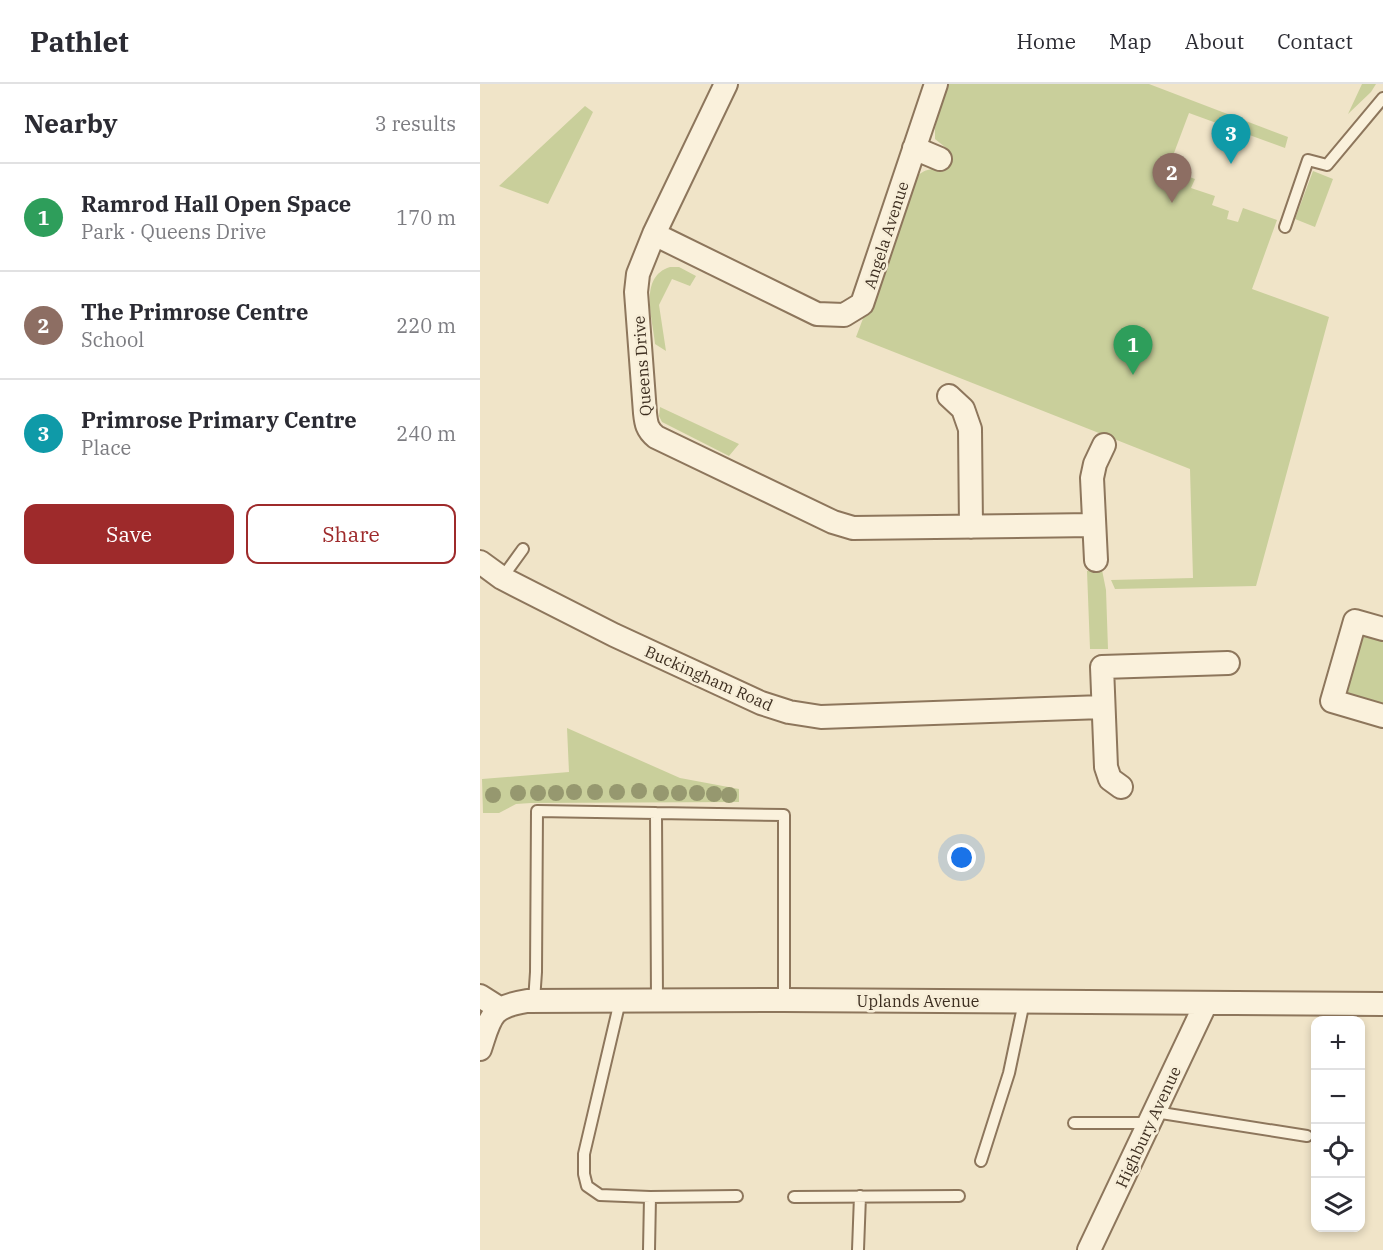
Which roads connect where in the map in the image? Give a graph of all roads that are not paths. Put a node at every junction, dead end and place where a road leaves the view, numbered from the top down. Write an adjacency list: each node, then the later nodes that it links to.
1 (726, 84): 7 (street, Queens Drive)
2 (936, 84): 4 (street, Angela Avenue)
3 (1383, 98): 6 (lane)
4 (914, 148): 5 (street); 7 (street, Angela Avenue)
5 (940, 159)
6 (1285, 227)
7 (654, 234): 11 (street, Queens Drive)
8 (949, 396): 11 (street)
9 (1104, 445): 10 (street)
10 (1094, 525): 11 (street, Queens Drive); 13 (street)
11 (971, 527)
12 (523, 549): 15 (lane)
13 (1096, 560)
14 (480, 562): 15 (street, Buckingham Road)
15 (502, 578): 18 (street, Buckingham Road)
16 (1383, 628): 19 (street)
17 (1228, 663): 18 (street)
18 (1103, 706): 20 (street)
19 (1383, 716)
20 (1121, 787)
21 (656, 813): 23 (lane); 24 (lane); 25 (lane)
22 (480, 996): 30 (street)
23 (657, 1000): 24 (street, Uplands Avenue); 26 (street, Uplands Avenue)
24 (784, 1000): 27 (street, Uplands Avenue)
25 (534, 1001): 26 (street, Uplands Avenue); 30 (street, Uplands Avenue)
26 (620, 1001): 39 (lane)
27 (1024, 1002): 28 (street, Uplands Avenue); 35 (lane)
28 (1206, 1003): 29 (street, Uplands Avenue); 32 (street, Highbury Avenue)
29 (1383, 1004)
30 (499, 1008): 31 (street)
31 (480, 1049)
32 (1152, 1117): 33 (lane); 34 (lane); 43 (street, Highbury Avenue)
33 (1074, 1123)
34 (1307, 1136)
35 (981, 1161)
36 (737, 1196): 39 (lane)
37 (860, 1196): 38 (lane); 40 (lane); 42 (lane)
38 (959, 1196)
39 (650, 1197): 41 (lane)
40 (794, 1197)
41 (649, 1250)
42 (858, 1250)
43 (1089, 1250)

